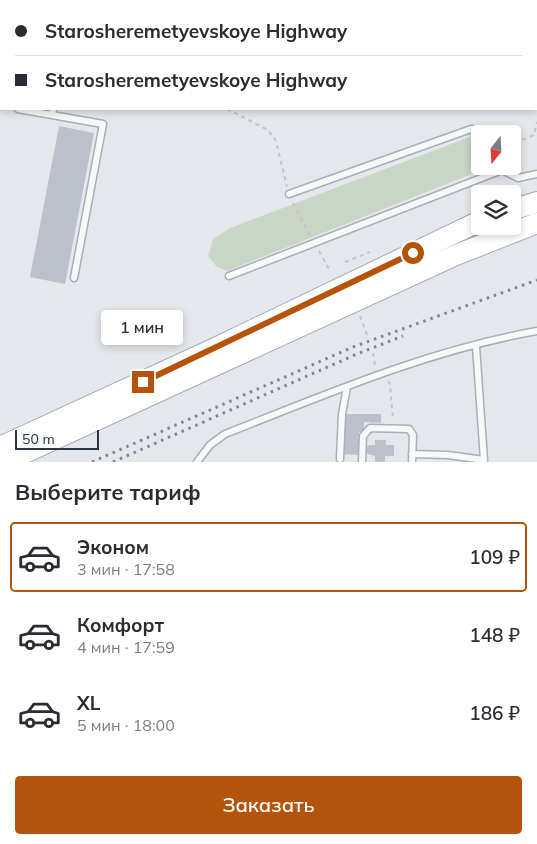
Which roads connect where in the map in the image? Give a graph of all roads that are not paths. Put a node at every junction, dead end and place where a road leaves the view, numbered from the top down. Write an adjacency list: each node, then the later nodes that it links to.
1 (30, 110): 2 (lane)
2 (53, 112): 13 (lane)
3 (471, 128): 7 (lane)
4 (537, 174): 6 (lane)
5 (484, 175): 12 (lane)
6 (513, 175)
7 (289, 194)
8 (537, 202): 9 (main road)
9 (521, 207)
10 (471, 225): 17 (main road)
11 (532, 227): 21 (main road)
12 (229, 276)
13 (74, 278)
14 (537, 332): 15 (lane)
15 (476, 346): 16 (lane); 20 (lane)
16 (347, 387): 19 (lane); 22 (lane)
17 (0, 447)
18 (412, 454): 20 (lane); 23 (lane); 24 (lane)
19 (340, 459)
20 (484, 461)
21 (5, 462)
22 (197, 462)
23 (362, 462)
24 (412, 462)

